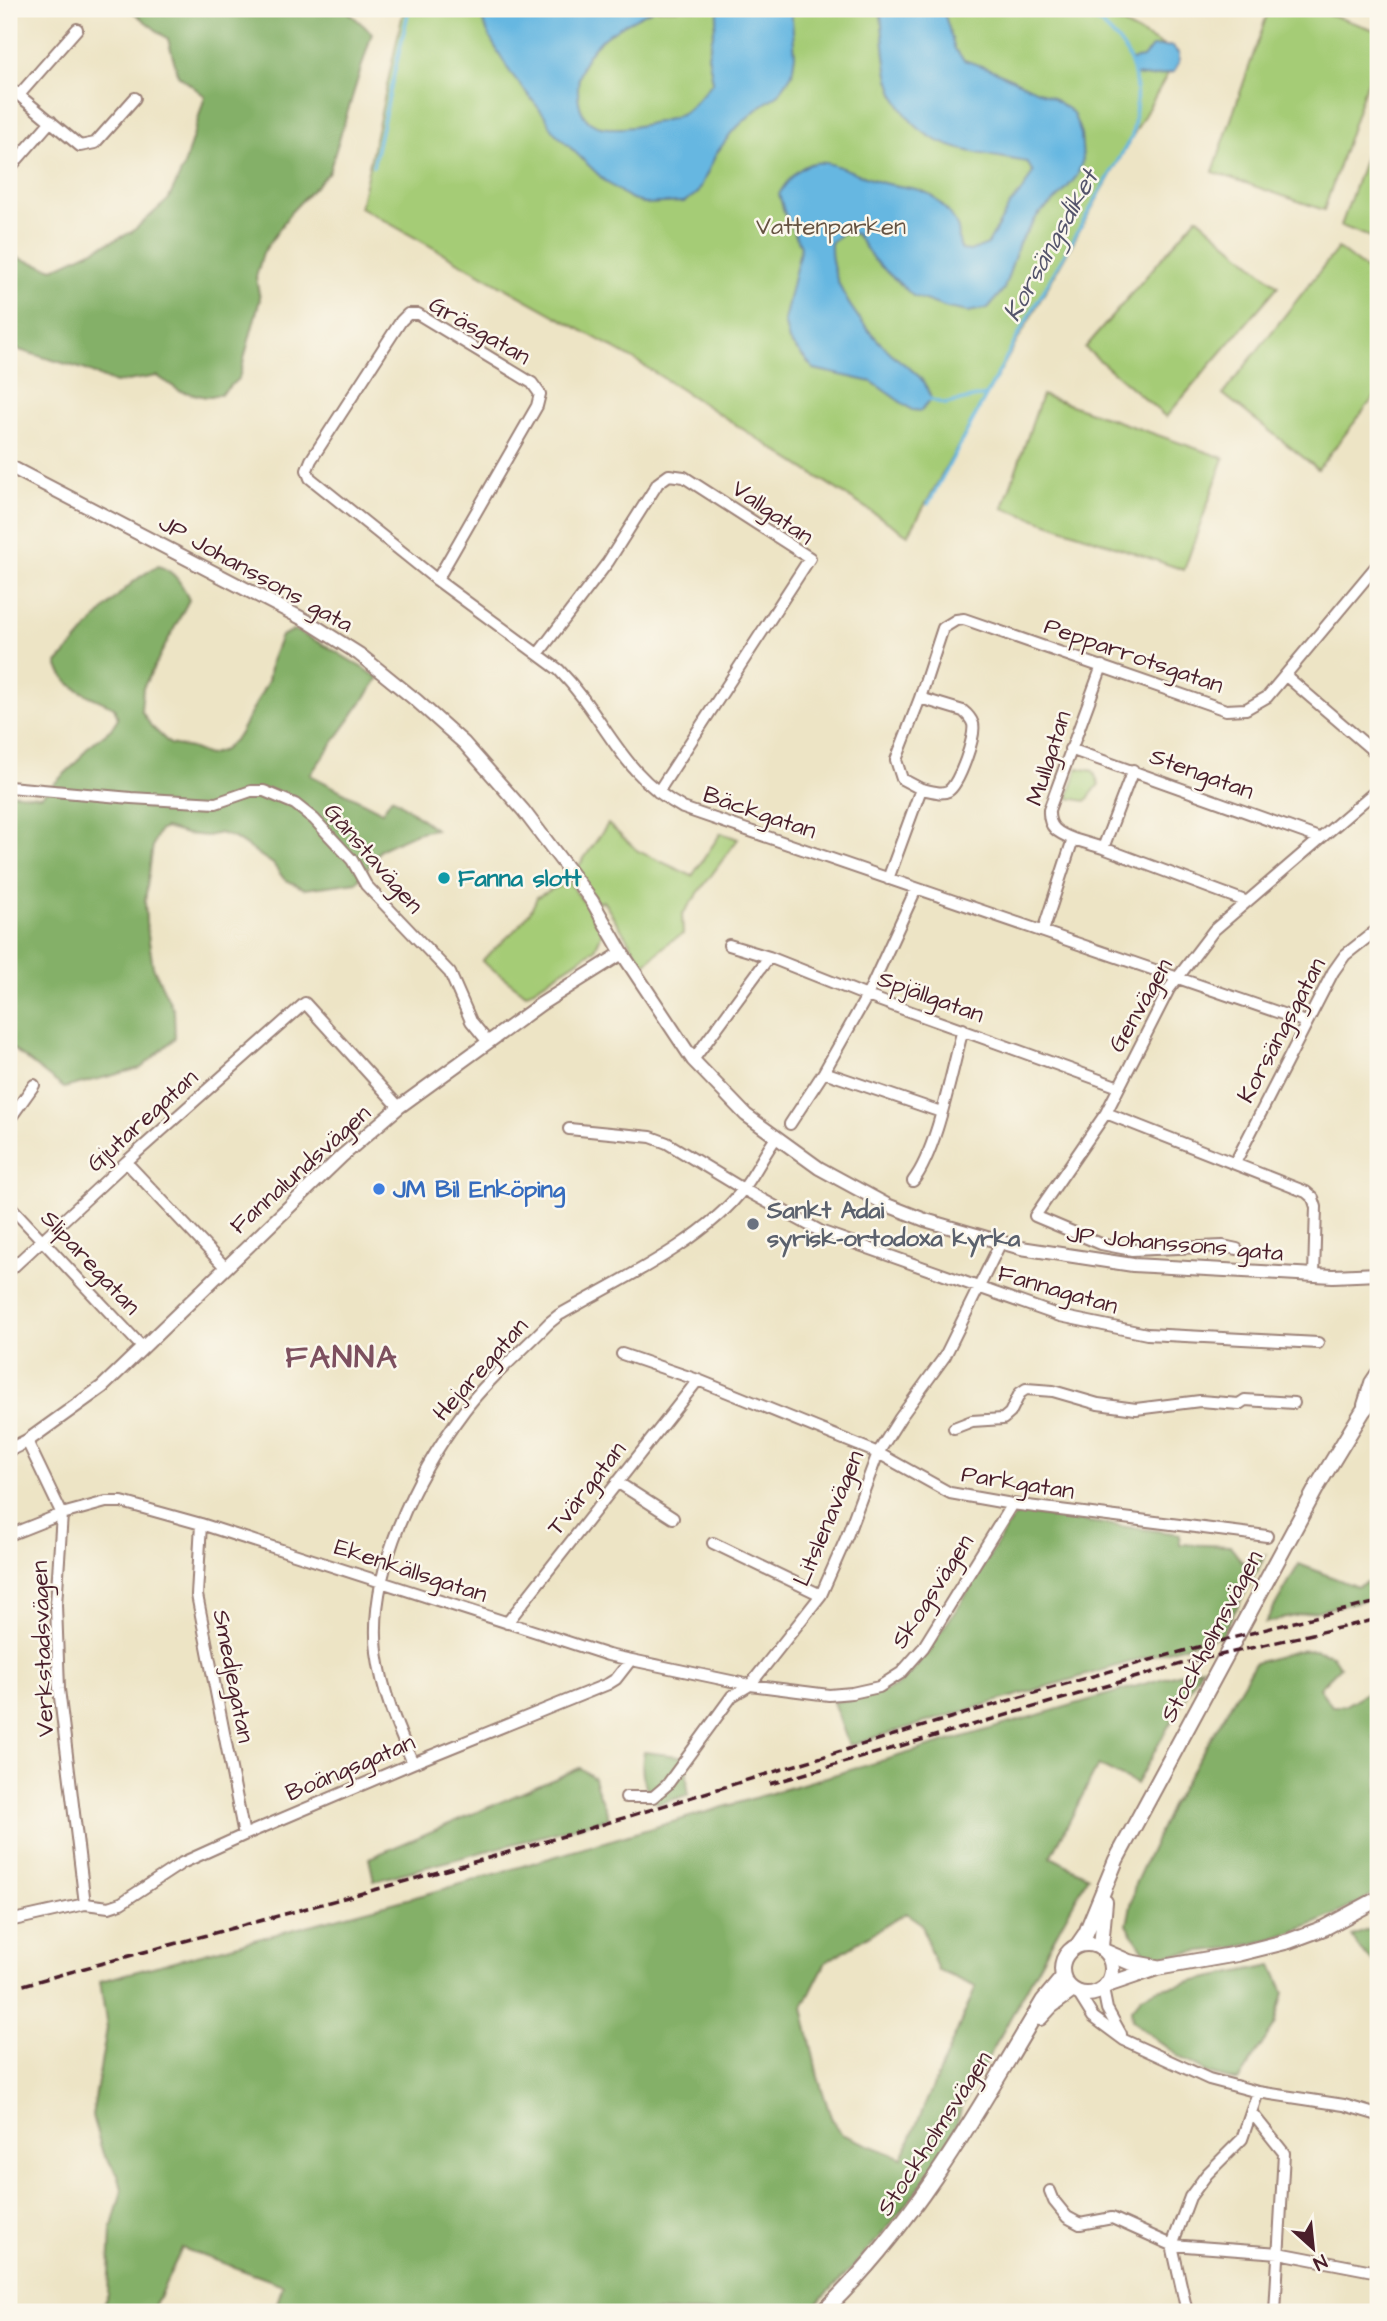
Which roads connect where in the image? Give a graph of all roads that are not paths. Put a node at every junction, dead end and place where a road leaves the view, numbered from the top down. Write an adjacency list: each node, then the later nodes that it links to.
1 (77, 29): 3 (street)
2 (9, 87): 3 (street)
3 (19, 95): 5 (street)
4 (135, 98): 5 (street)
5 (51, 121): 6 (street)
6 (9, 169)
7 (9, 467): 31 (street, JP Johanssons gata)
8 (307, 470): 10 (street, Bäckgatan); 10 (street, Gräsgatan)
9 (1378, 564): 13 (street, Pepparrotsgatan)
10 (437, 580): 11 (street, Bäckgatan)
11 (538, 654): 21 (street, Bäckgatan); 21 (street, Vallgatan)
12 (1102, 666): 13 (street, Pepparrotsgatan); 14 (street, Pepparrotsgatan); 15 (street, Mullgatan)
13 (1286, 676): 16 (street)
14 (920, 698): 19 (street); 19 (street)
15 (1070, 749): 17 (street, Stengatan); 23 (street, Mullgatan)
16 (1378, 755)
17 (1133, 770): 22 (street, Stengatan); 24 (street)
18 (9, 787): 37 (street, Gånstavägen)
19 (920, 789): 25 (street)
20 (1378, 789): 22 (street, Genvägen)
21 (658, 792): 25 (street, Bäckgatan)
22 (1319, 838): 27 (street, Genvägen)
23 (1073, 839): 24 (street); 29 (street)
24 (1103, 848): 27 (street)
25 (888, 879): 26 (street, Bäckgatan)
26 (916, 889): 29 (street, Bäckgatan); 34 (street)
27 (1245, 901): 33 (street, Genvägen)
28 (1378, 929): 35 (street, Korsängsgatan)
29 (1043, 932): 33 (street, Bäckgatan)
30 (729, 945): 32 (street, Spjällgatan)
31 (622, 953): 37 (street, Fannalundsvägen); 38 (street, JP Johanssons gata)
32 (769, 957): 34 (street, Spjällgatan); 38 (street)
33 (1177, 977): 35 (street, Bäckgatan); 41 (street, Genvägen)
34 (867, 996): 36 (street, Spjällgatan); 39 (street)
35 (1306, 1022): 50 (street, Korsängsgatan)
36 (963, 1030): 41 (street, Spjällgatan); 43 (street)
37 (488, 1042): 42 (street, Fannalundsvägen)
38 (693, 1060): 48 (street, JP Johanssons gata)
39 (824, 1072): 43 (street); 46 (street)
40 (34, 1085): 45 (street)
41 (1118, 1087): 44 (street, Genvägen)
42 (399, 1107): 49 (street, Gjutaregatan); 57 (street, Fannalundsvägen)
43 (941, 1112): 51 (street)
44 (1106, 1113): 50 (street); 56 (street, Genvägen)
45 (9, 1120)
46 (790, 1124)
47 (569, 1129): 52 (street, Fannagatan)
48 (776, 1138): 52 (street, Hejaregatan); 55 (street, JP Johanssons gata)
49 (126, 1162): 54 (street, Gjutaregatan); 57 (street)
50 (1236, 1163): 60 (street)
51 (913, 1181)
52 (743, 1189): 61 (street, Fannagatan); 82 (street, Hejaregatan)
53 (9, 1205): 54 (street, Sliparegatan)
54 (42, 1240): 58 (street, Gjutaregatan); 63 (street, Sliparegatan)
55 (1000, 1244): 60 (street, JP Johanssons gata); 61 (street, Litslenavägen)
56 (1237, 1249)
57 (225, 1267): 63 (street, Fannalundsvägen)
58 (9, 1271)
59 (1378, 1274): 60 (street, JP Johanssons gata)
60 (1314, 1275)
61 (979, 1288): 62 (street, Fannagatan); 73 (street, Litslenavägen)
62 (1318, 1343)
63 (142, 1347): 71 (street, Fannalundsvägen)
64 (622, 1354): 66 (street, Parkgatan)
65 (1378, 1374): 69 (main road, Stockholmsvägen)
66 (698, 1380): 73 (street, Parkgatan); 74 (street, Tvärgatan)
67 (1378, 1394): 69 (main road, Stockholmsvägen)
68 (1294, 1403): 70 (street)
69 (1363, 1411): 90 (main road, Stockholmsvägen)
70 (954, 1428)
71 (27, 1441): 72 (street, Fannalundsvägen); 76 (street, Verkstadsvägen)
72 (9, 1450)
73 (878, 1453): 75 (street, Parkgatan); 83 (street, Litslenavägen)
74 (617, 1482): 77 (street); 84 (street, Tvärgatan)
75 (1013, 1504): 80 (street, Parkgatan); 86 (street, Skogsvägen)
76 (62, 1514): 78 (street, Ekenkällsgatan); 79 (street, Ekenkällsgatan); 92 (street, Verkstadsvägen)
77 (673, 1518)
78 (201, 1524): 82 (street, Ekenkällsgatan); 89 (street, Smedjegatan)
79 (9, 1535)
80 (1268, 1536)
81 (713, 1543): 83 (street)
82 (382, 1583): 84 (street, Ekenkällsgatan); 87 (street, Hejaregatan)
83 (821, 1595): 86 (street, Litslenavägen)
84 (507, 1623): 85 (street, Ekenkällsgatan)
85 (630, 1661): 86 (street, Ekenkällsgatan); 87 (street, Boängsgatan)
86 (750, 1685): 88 (street, Litslenavägen)
87 (413, 1763): 89 (street, Boängsgatan)
88 (626, 1797)
89 (244, 1835): 92 (street, Boängsgatan)
90 (1107, 1886): 94 (main road, Stockholmsvägen); 95 (main road, Stockholmsvägen)
91 (1378, 1899): 96 (main road)
92 (85, 1904): 93 (street, Boängsgatan)
93 (9, 1921)
94 (1077, 1946): 95 (main road); 97 (main road)
95 (1103, 1950): 96 (main road); 98 (main road)
96 (1157, 1968): 98 (main road)
97 (1063, 1977): 99 (main road); 100 (main road, Stockholmsvägen)
98 (1105, 1987): 99 (main road); 101 (street)
99 (1076, 1992): 100 (main road, Stockholmsvägen); 101 (street)
100 (1022, 2036): 109 (main road, Stockholmsvägen)
101 (1124, 2040): 102 (street)
102 (1258, 2092): 103 (street); 104 (street)
103 (1252, 2113): 106 (street); 107 (street)
104 (1378, 2115)
105 (1050, 2191): 106 (street)
106 (1172, 2245): 107 (street); 110 (street)
107 (1279, 2253): 108 (street); 111 (street)
108 (1378, 2272)
109 (823, 2312)
110 (1187, 2312)
111 (1275, 2312)

